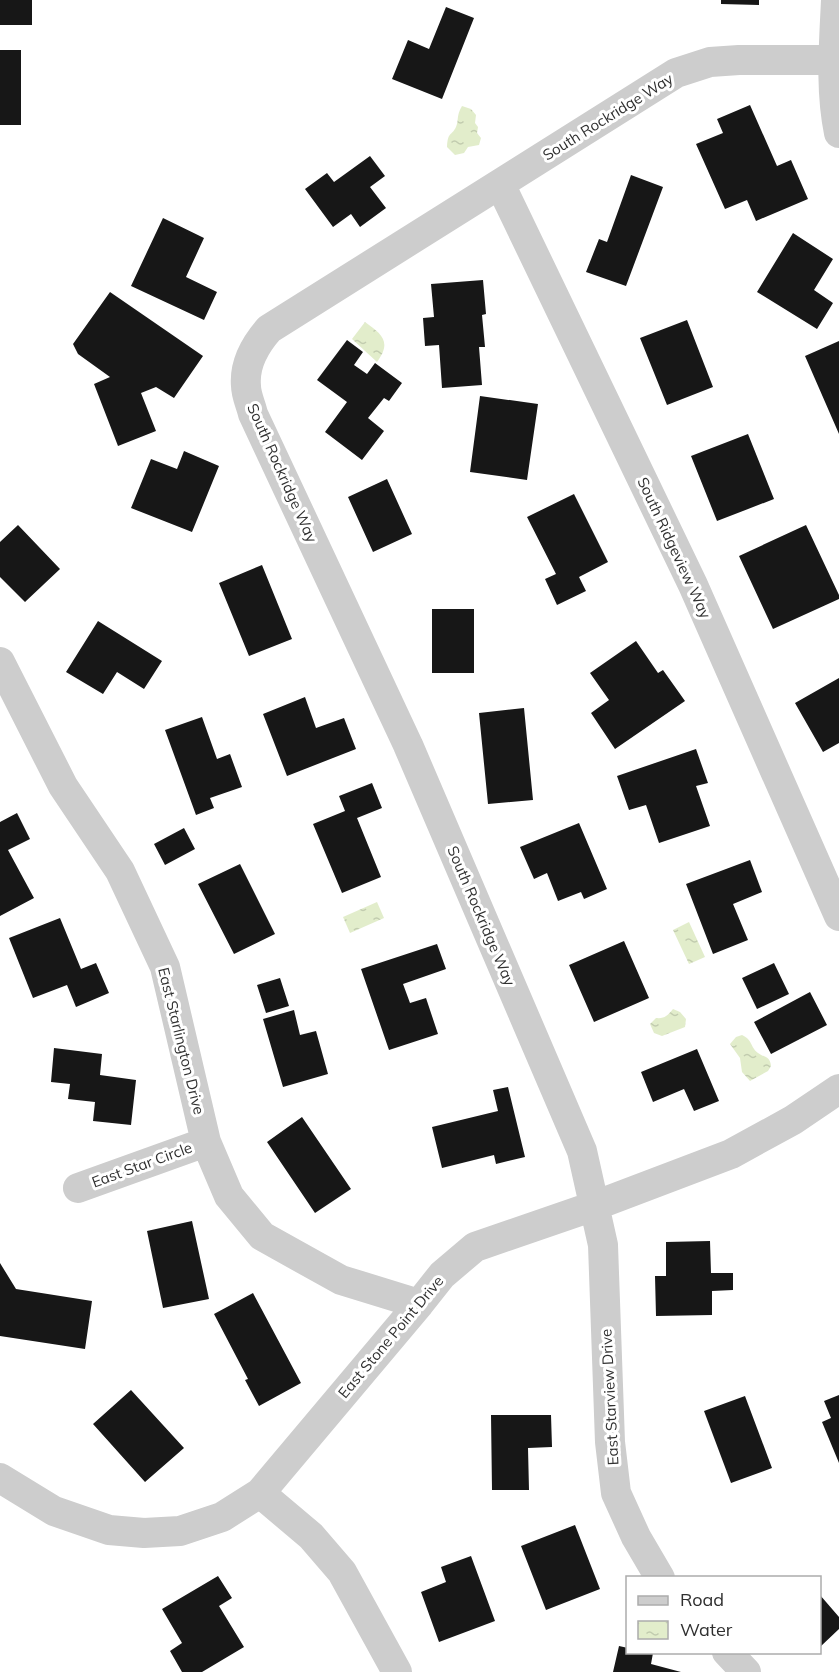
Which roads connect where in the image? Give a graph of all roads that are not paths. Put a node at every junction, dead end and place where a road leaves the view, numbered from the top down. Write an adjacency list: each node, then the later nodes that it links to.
1 (836, 0): 2 (street)
2 (833, 60): 3 (street); 4 (street, South Rockridge Way)
3 (839, 133)
4 (500, 184): 6 (street, South Ridgeview Way); 10 (street, South Rockridge Way)
5 (0, 662): 8 (street, East Starlington Drive)
6 (839, 916)
7 (839, 1089): 10 (street, East Stone Point Drive)
8 (206, 1142): 9 (street, East Star Circle); 11 (street, East Starlington Drive)
9 (78, 1188)
10 (594, 1206): 11 (street, East Stone Point Drive); 14 (street, East Starview Drive)
11 (419, 1304): 13 (street, East Stone Point Drive)
12 (0, 1479): 13 (street, East Stone Point Drive)
13 (260, 1493): 16 (street)
14 (659, 1576)
15 (728, 1654): 17 (street)
16 (397, 1672)
17 (746, 1672)

